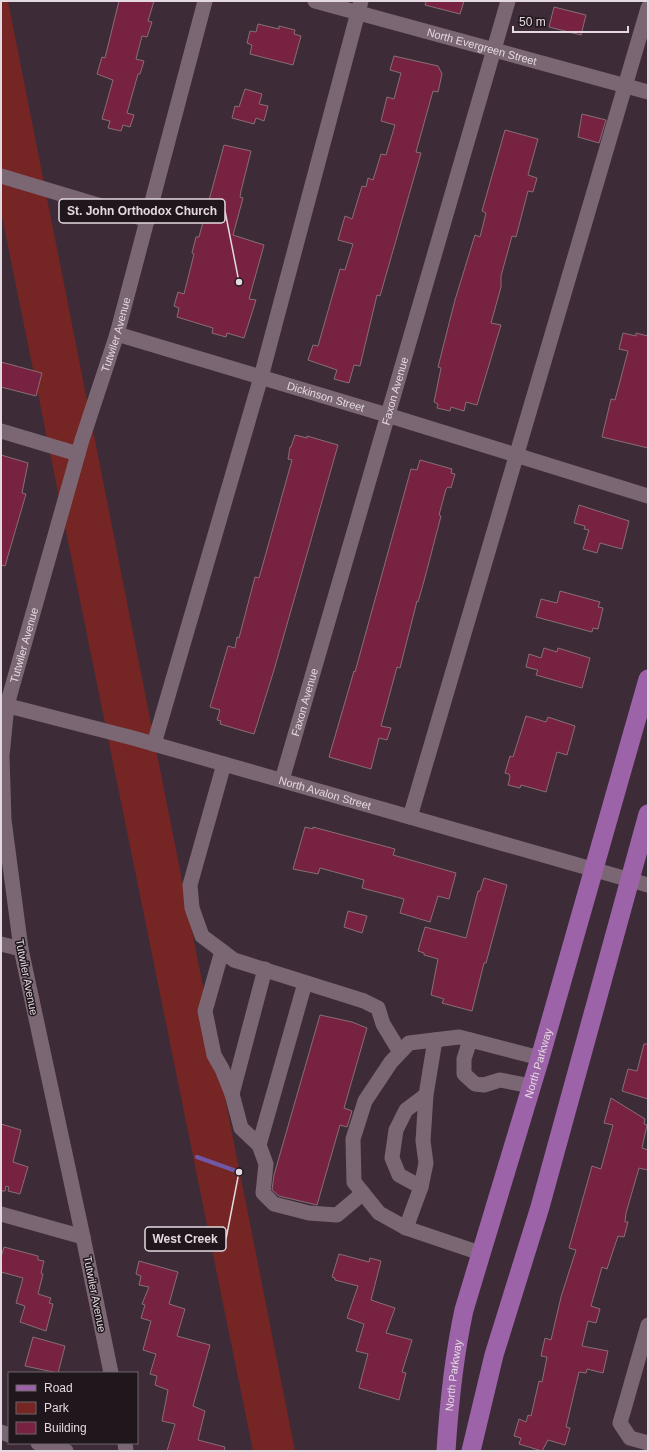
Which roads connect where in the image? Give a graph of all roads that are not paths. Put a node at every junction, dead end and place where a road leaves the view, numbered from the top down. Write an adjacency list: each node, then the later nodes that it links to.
1 (205, 1): 10 (street, Tutwiler Avenue)
2 (315, 1): 4 (street, North Evergreen Street)
3 (508, 1): 6 (street, Faxon Avenue)
4 (360, 7): 6 (street, North Evergreen Street); 12 (street)
5 (648, 8): 7 (street)
6 (494, 50): 7 (street, North Evergreen Street); 13 (street, Faxon Avenue)
7 (626, 85): 8 (street, North Evergreen Street); 16 (street)
8 (648, 92)
9 (1, 176): 10 (street)
10 (148, 220): 11 (street, Tutwiler Avenue)
11 (117, 334): 12 (street, Dickinson Street); 15 (street, Tutwiler Avenue)
12 (262, 377): 13 (street, Dickinson Street); 20 (street)
13 (387, 414): 16 (street, Dickinson Street); 22 (street, Faxon Avenue)
14 (1, 431): 15 (street)
15 (78, 454): 19 (street, Tutwiler Avenue)
16 (516, 455): 17 (street, Dickinson Street); 24 (street)
17 (648, 496)
18 (648, 679): 25 (main road, North Parkway)
19 (4, 705): 20 (street, North Avalon Street); 29 (street, Tutwiler Avenue)
20 (154, 744): 21 (street, North Avalon Street)
21 (224, 764): 22 (street, North Avalon Street); 30 (street)
22 (282, 780): 24 (street, North Avalon Street)
23 (648, 814): 26 (main road)
24 (410, 817): 25 (street, North Avalon Street)
25 (595, 870): 26 (street, North Avalon Street); 36 (main road, North Parkway)
26 (629, 880): 27 (street, North Avalon Street); 49 (main road)
27 (648, 885)
28 (1, 944): 29 (street)
29 (21, 949): 45 (street, Tutwiler Avenue)
30 (222, 951): 31 (street); 38 (street)
31 (265, 969): 32 (street); 38 (street)
32 (305, 983): 35 (street); 40 (street)
33 (435, 1040): 34 (street); 35 (street); 39 (street)
34 (470, 1040): 36 (street); 37 (street)
35 (400, 1052): 42 (street)
36 (540, 1058): 37 (main road, North Parkway)
37 (531, 1086): 46 (main road, North Parkway)
38 (232, 1094): 40 (street)
39 (426, 1096): 41 (street); 41 (street)
40 (258, 1145): 42 (street)
41 (421, 1187): 44 (street)
42 (363, 1193): 44 (street)
43 (1, 1214): 45 (street)
44 (406, 1228): 46 (street)
45 (83, 1237): 48 (street, Tutwiler Avenue)
46 (480, 1253): 53 (main road, North Parkway)
47 (648, 1325): 50 (street)
48 (111, 1372)
49 (480, 1407): 54 (main road); 55 (main road)
50 (648, 1443)
51 (41, 1444): 52 (street)
52 (57, 1450)
53 (444, 1451)
54 (471, 1451)
55 (482, 1451)

